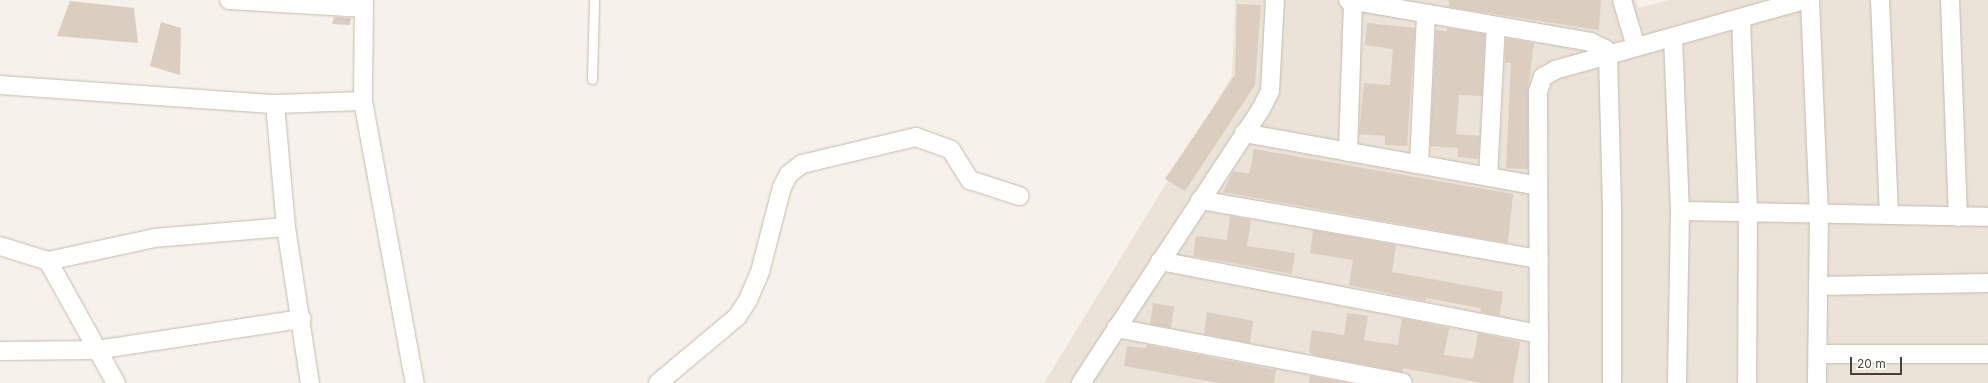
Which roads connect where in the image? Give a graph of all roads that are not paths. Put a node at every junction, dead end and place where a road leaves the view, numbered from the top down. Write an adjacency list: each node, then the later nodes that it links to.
1 (229, 0): 10 (street)
2 (594, 0): 17 (lane)
3 (1275, 0): 21 (street)
4 (1350, 0): 11 (street); 22 (street)
5 (1622, 0): 15 (street)
6 (1804, 0): 12 (street)
7 (1810, 0): 30 (street)
8 (1880, 0): 31 (street)
9 (1950, 0): 32 (street)
10 (364, 4): 19 (street)
11 (1426, 14): 13 (street); 23 (street)
12 (1741, 18): 14 (street); 29 (street)
13 (1496, 26): 16 (street); 24 (street)
14 (1673, 37): 15 (street); 28 (street)
15 (1636, 47): 16 (street)
16 (1608, 55): 25 (street); 55 (street)
17 (592, 78)
18 (0, 85): 20 (street)
19 (363, 101): 20 (street); 50 (street)
20 (274, 104): 34 (street)
21 (1244, 133): 22 (street); 27 (street)
22 (1348, 152): 23 (street)
23 (1419, 164): 24 (street)
24 (1488, 177): 25 (street)
25 (1538, 186): 36 (street)
26 (1019, 196): 51 (street)
27 (1200, 200): 36 (street); 38 (street)
28 (1680, 211): 29 (street); 56 (street)
29 (1748, 212): 30 (street); 57 (street)
30 (1819, 214): 31 (street); 40 (street)
31 (1889, 215): 32 (street)
32 (1958, 217): 33 (street)
33 (1988, 217)
34 (286, 227): 37 (street); 41 (street)
35 (0, 246): 37 (street)
36 (1539, 259): 43 (street)
37 (48, 261): 44 (street)
38 (1160, 261): 42 (street); 43 (street)
39 (1988, 283): 40 (street)
40 (1818, 286): 46 (street)
41 (302, 319): 44 (street); 49 (street)
42 (1116, 328): 52 (street); 53 (street)
43 (1539, 334): 54 (street)
44 (96, 350): 45 (street); 48 (street)
45 (0, 351)
46 (1818, 354): 47 (street); 58 (street)
47 (1988, 354)
48 (116, 383)
49 (310, 383)
50 (415, 383)
51 (658, 383)
52 (1081, 383)
53 (1403, 383)
54 (1539, 383)
55 (1612, 383)
56 (1677, 383)
57 (1747, 383)
58 (1817, 383)

